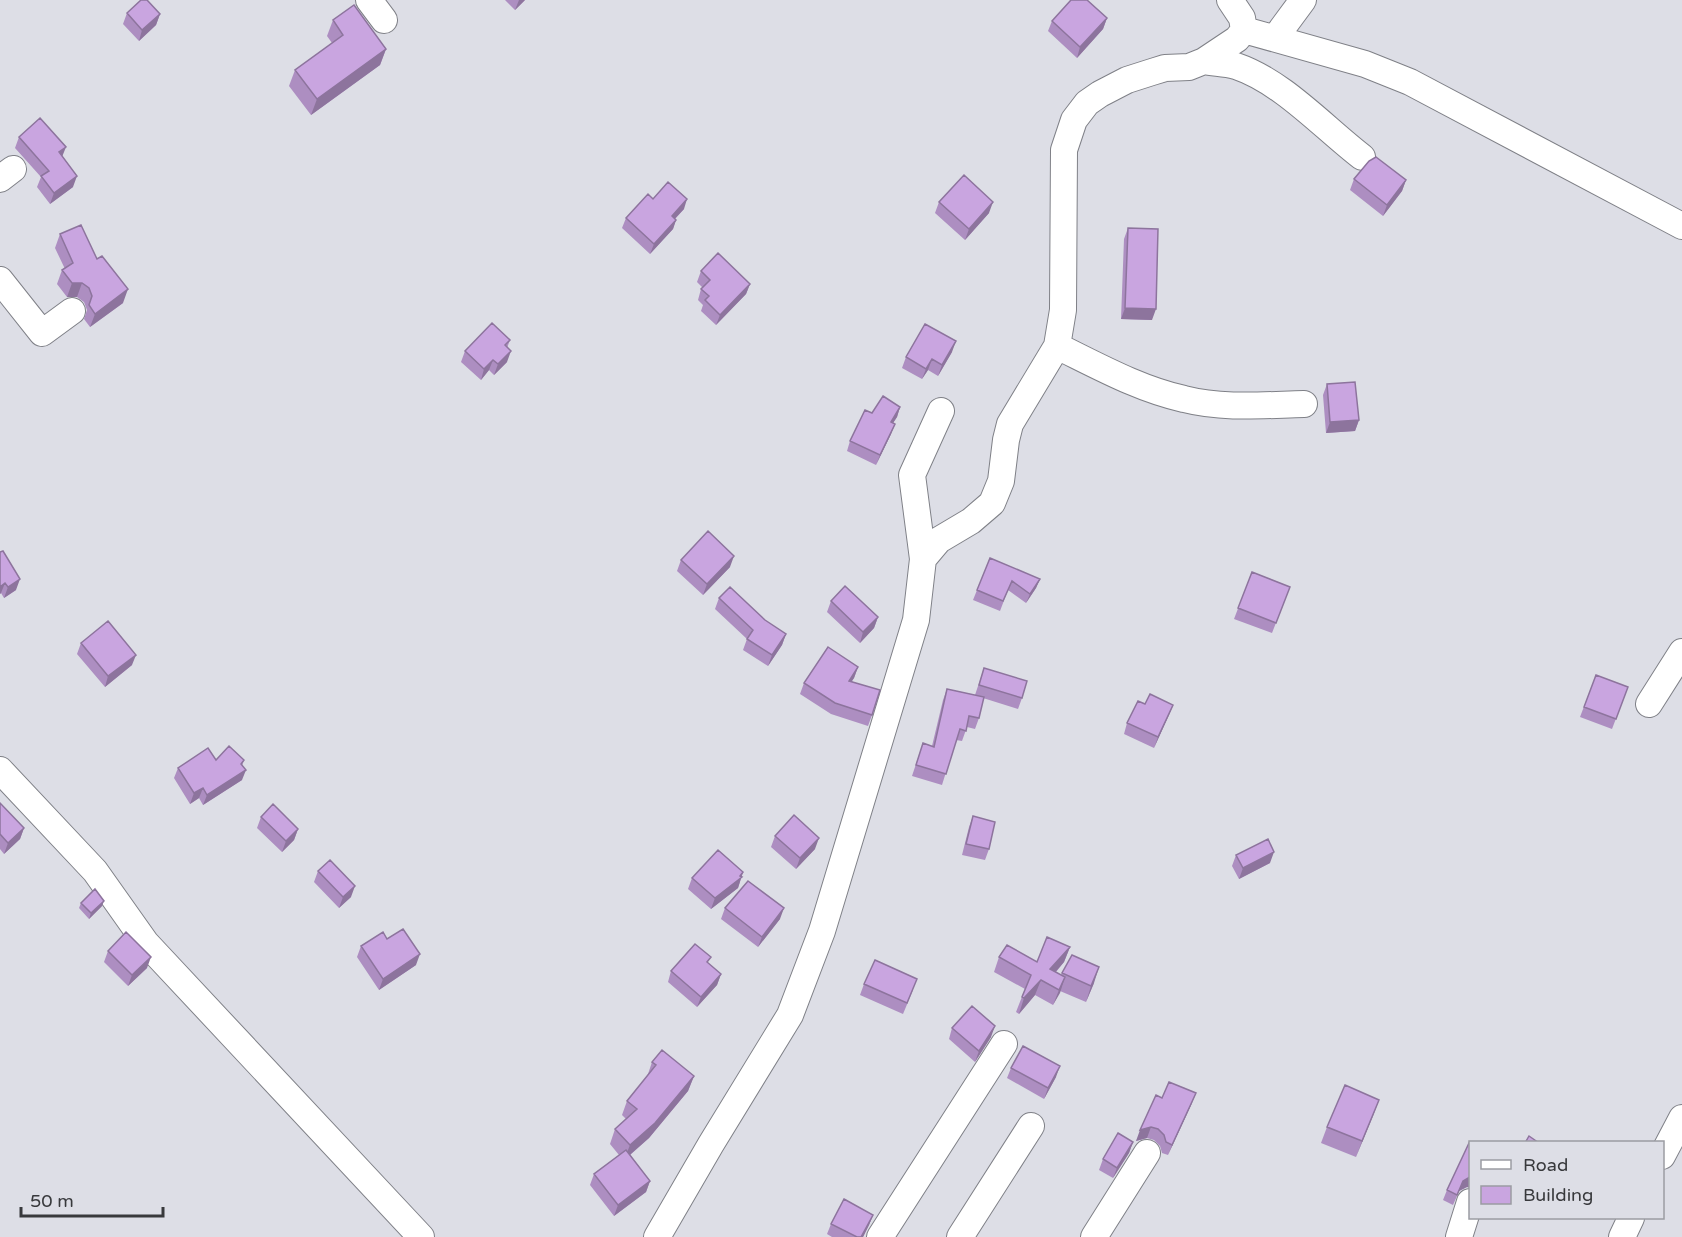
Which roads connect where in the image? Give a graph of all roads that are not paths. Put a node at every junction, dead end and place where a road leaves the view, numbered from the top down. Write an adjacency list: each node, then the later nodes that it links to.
1 (1303, 0): 4 (street)
2 (1232, 1): 3 (street)
3 (1244, 30): 4 (street); 5 (street)
4 (1275, 38): 7 (street)
5 (1204, 61): 6 (street); 10 (street)
6 (1362, 156)
7 (1682, 226)
8 (0, 280): 9 (street)
9 (72, 311)
10 (1057, 346): 11 (street); 13 (street)
11 (1304, 404)
12 (942, 411): 13 (street)
13 (923, 559): 25 (street)
14 (1682, 652): 15 (street)
15 (1649, 704)
16 (0, 770): 24 (street)
17 (1004, 1044): 26 (street)
18 (1682, 1118): 20 (street)
19 (1031, 1126): 27 (street)
20 (1664, 1152)
21 (1147, 1153): 28 (street)
22 (1469, 1205): 29 (street)
23 (1631, 1219): 30 (street)
24 (421, 1237)
25 (657, 1237)
26 (880, 1237)
27 (960, 1237)
28 (1094, 1237)
29 (1459, 1237)
30 (1622, 1237)

